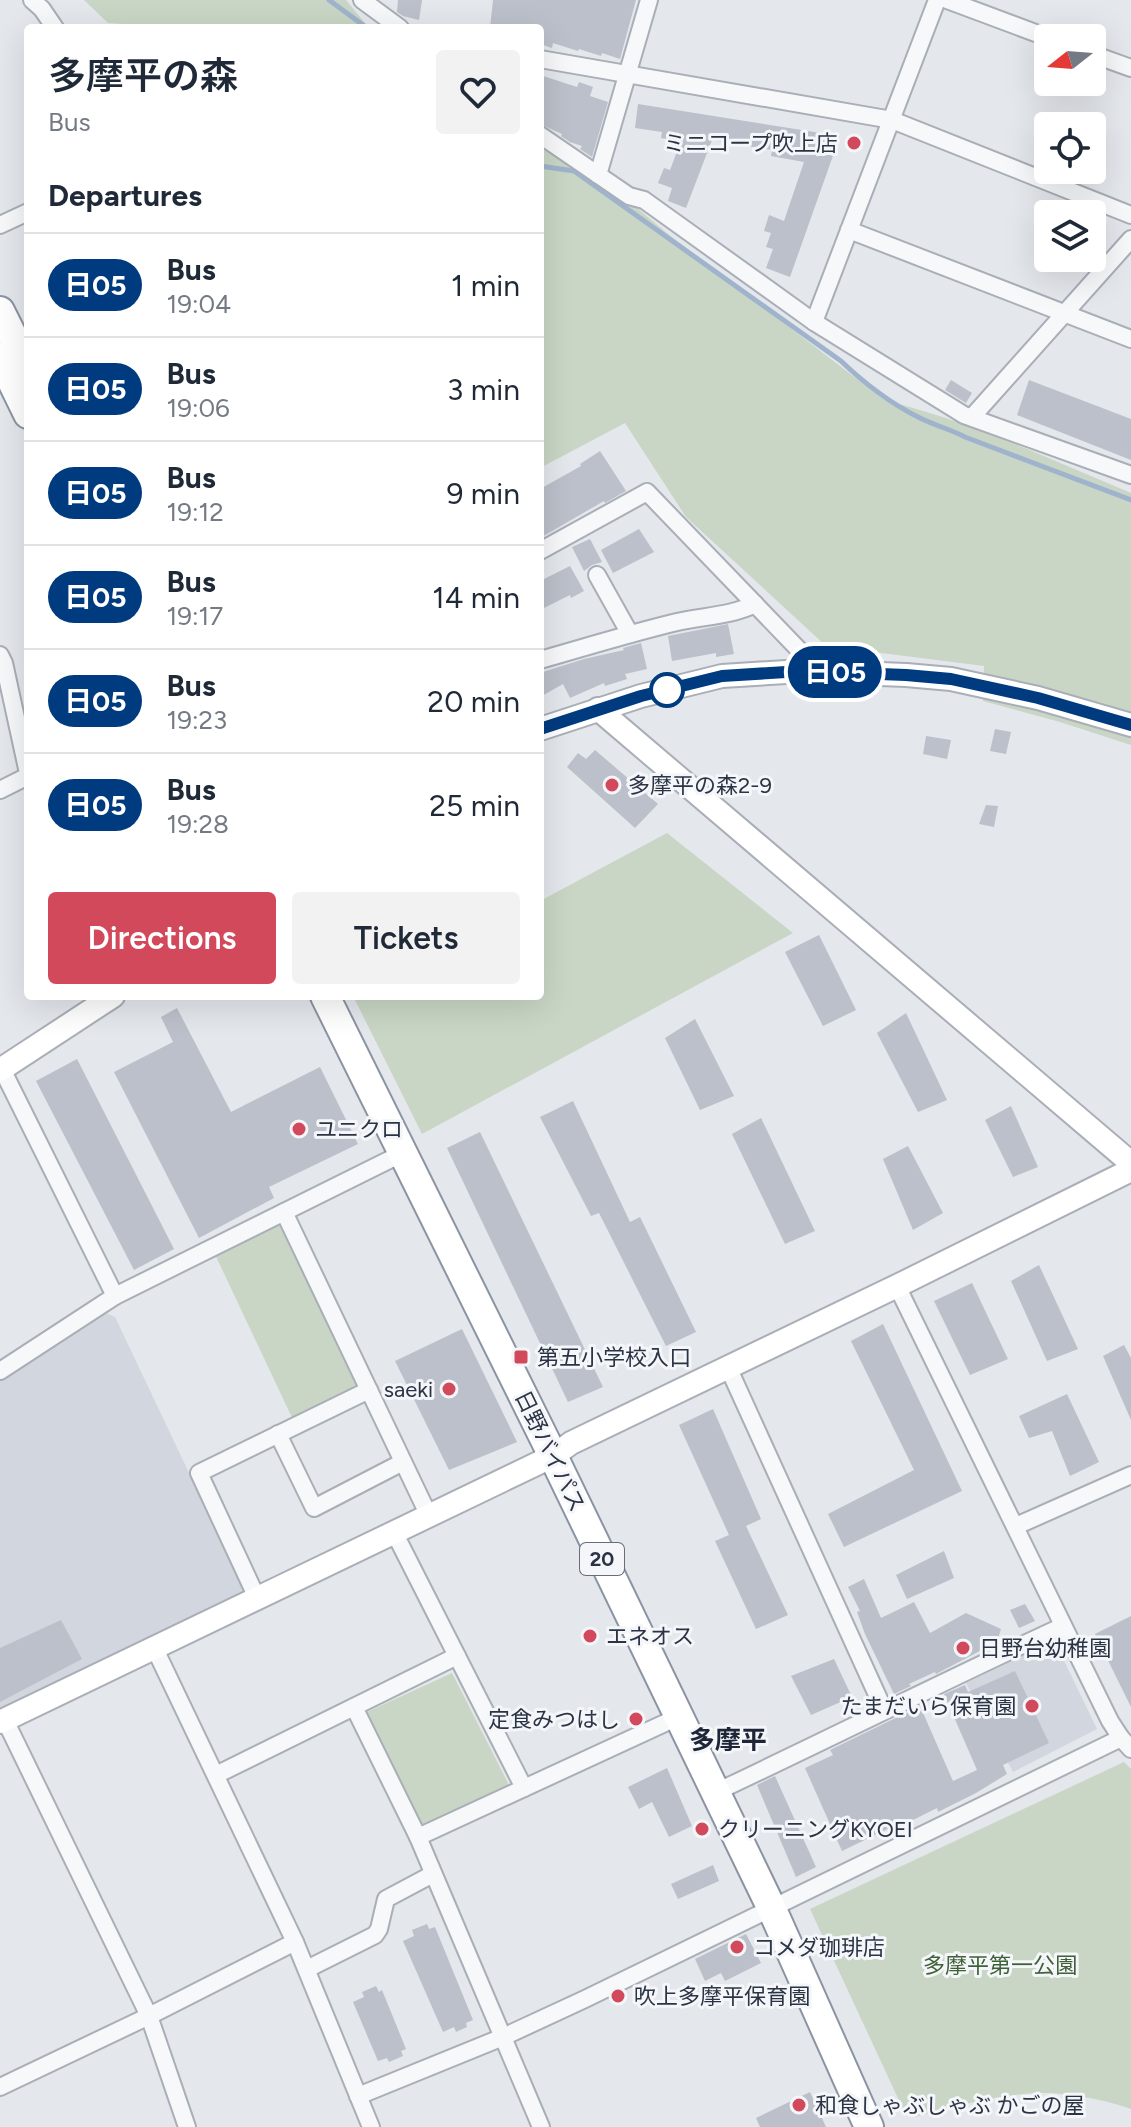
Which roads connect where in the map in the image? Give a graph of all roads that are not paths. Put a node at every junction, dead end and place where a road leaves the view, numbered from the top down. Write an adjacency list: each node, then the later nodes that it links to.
1 (32, 0): 6 (street)
2 (362, 0): 7 (street)
3 (649, 0): 12 (street)
4 (937, 0): 13 (street)
5 (947, 0): 8 (street)
6 (52, 24)
7 (395, 24)
8 (1034, 32)
9 (1106, 59): 11 (street)
10 (544, 60): 12 (street)
11 (1131, 68)
12 (628, 75): 13 (street); 15 (street)
13 (892, 120): 17 (street); 19 (street)
14 (544, 138): 15 (street)
15 (598, 175): 23 (street)
16 (24, 214): 18 (street)
17 (1131, 215)
18 (0, 225)
19 (849, 230): 22 (street); 23 (street)
20 (1131, 239): 22 (street)
21 (0, 311): 26 (highway)
22 (1065, 314): 24 (street); 28 (street)
23 (814, 322): 28 (street)
24 (1131, 339)
25 (0, 357): 27 (highway)
26 (24, 359)
27 (24, 406)
28 (972, 417): 29 (street)
29 (1131, 475)
30 (544, 549): 32 (street)
31 (597, 575): 33 (street)
32 (755, 604): 33 (street); 36 (street)
33 (630, 634): 35 (street)
34 (0, 655): 40 (street)
35 (544, 659)
36 (809, 671): 37 (street); 38 (street)
37 (598, 709): 39 (street); 47 (street)
38 (1131, 725)
39 (544, 728)
40 (24, 756)
41 (24, 777): 42 (street)
42 (0, 790)
43 (107, 1000): 45 (street)
44 (327, 1000): 46 (highway, 日野バイパス / 20)
45 (1, 1068): 51 (street)
46 (403, 1153): 49 (street); 56 (highway, 日野バイパス / 20)
47 (1131, 1163)
48 (1131, 1170): 50 (street)
49 (284, 1212): 51 (street); 54 (street)
50 (897, 1286): 52 (street); 60 (street)
51 (115, 1296): 53 (street)
52 (728, 1367): 56 (street); 67 (street)
53 (0, 1371)
54 (369, 1390): 55 (street); 57 (street)
55 (278, 1434): 57 (street); 62 (street)
56 (553, 1456): 59 (street); 68 (highway, 日野バイパス / 20)
57 (403, 1462): 59 (street)
58 (1131, 1475): 60 (street)
59 (429, 1516): 61 (street)
60 (1016, 1526): 63 (street)
61 (394, 1532): 62 (street); 65 (street)
62 (257, 1598): 64 (street)
63 (1063, 1626): 67 (street); 70 (street)
64 (154, 1647): 69 (street); 71 (street)
65 (457, 1656): 66 (street); 72 (street)
66 (354, 1707): 71 (street); 74 (street)
67 (884, 1710): 73 (street)
68 (678, 1717): 72 (street); 73 (highway, 日野バイパス / 20)
69 (2, 1721): 79 (street)
70 (1126, 1743): 76 (street)
71 (216, 1775): 77 (street)
72 (524, 1788): 74 (street)
73 (714, 1793): 76 (highway, 日野バイパス / 20)
74 (418, 1837): 75 (street)
75 (433, 1874): 78 (street); 80 (street)
76 (771, 1907): 80 (street); 86 (highway, 日野バイパス / 20)
77 (295, 1942): 78 (street); 79 (street)
78 (307, 1969): 82 (street)
79 (149, 2016): 81 (street); 83 (street)
80 (503, 2037): 82 (street); 85 (street)
81 (0, 2087)
82 (358, 2096): 84 (street)
83 (187, 2127)
84 (371, 2127)
85 (541, 2127)
86 (869, 2127)

